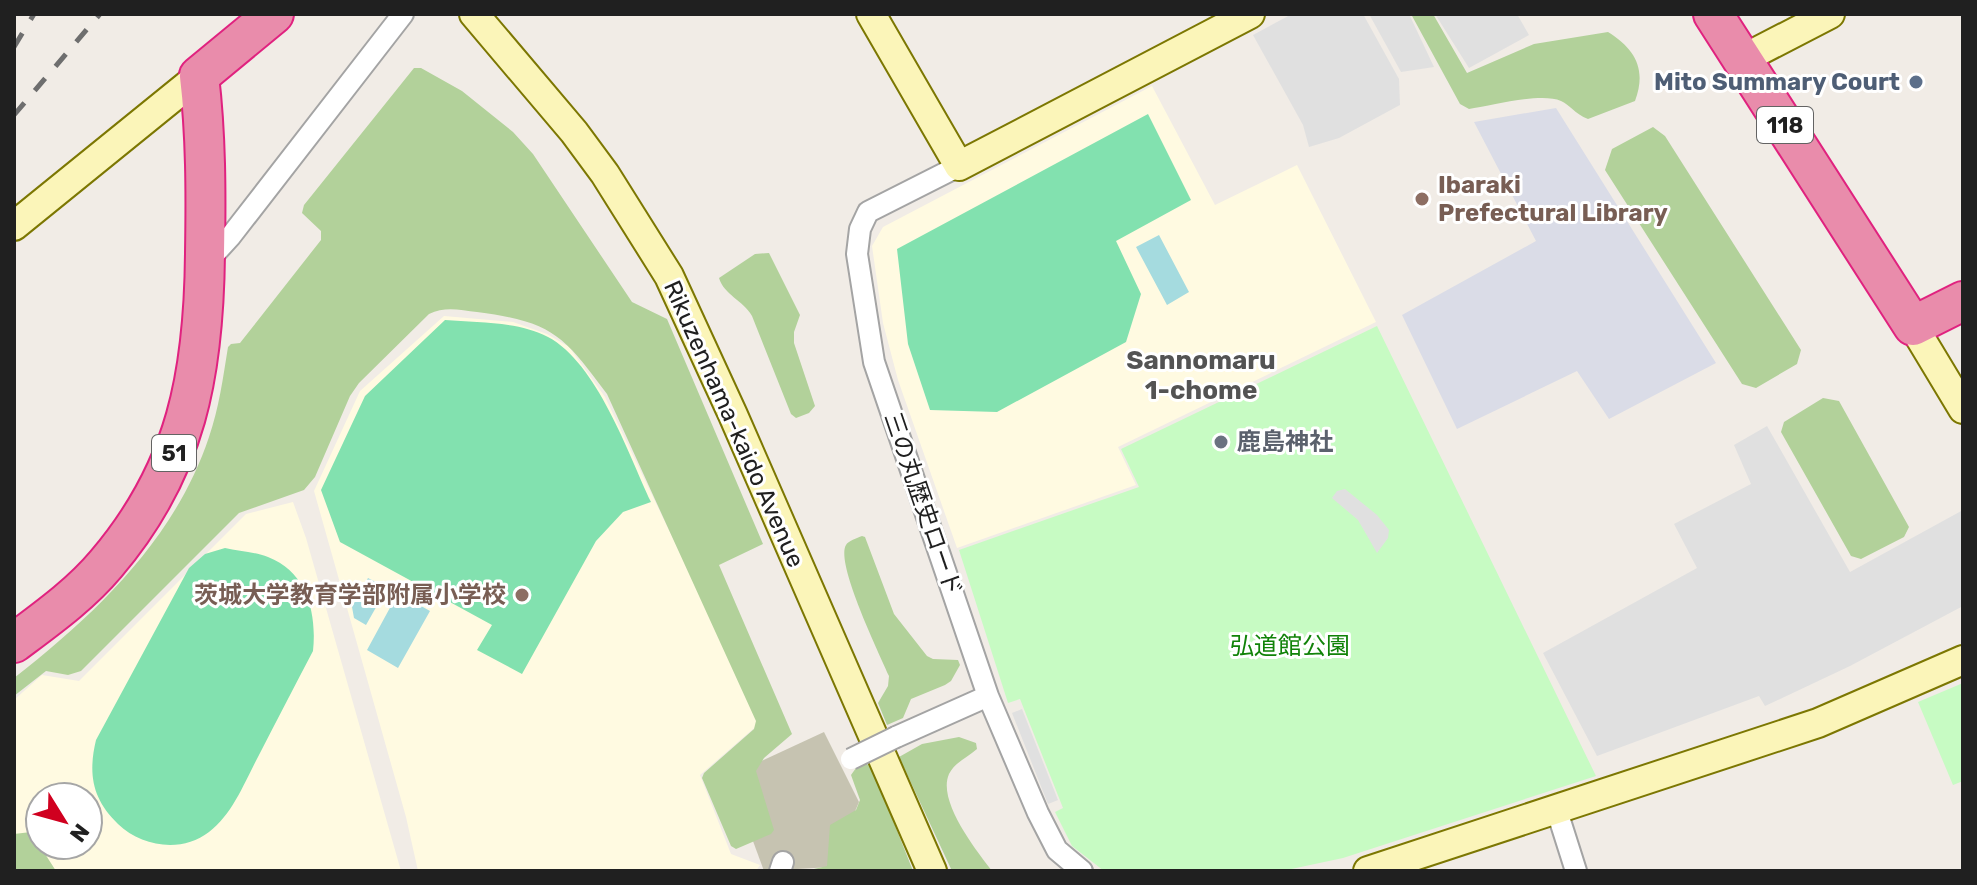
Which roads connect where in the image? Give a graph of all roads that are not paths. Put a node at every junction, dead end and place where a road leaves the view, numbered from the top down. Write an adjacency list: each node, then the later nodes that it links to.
1 (274, 14): 9 (highway)
2 (403, 14): 12 (street)
3 (474, 14): 22 (street, Rikuzenhama-kaido Avenue)
4 (871, 14): 10 (street)
5 (1250, 14): 10 (street)
6 (1713, 14): 8 (highway, 118)
7 (1830, 14): 8 (street)
8 (1743, 59): 14 (highway, 118)
9 (199, 76): 11 (street); 12 (highway, 51)
10 (959, 166): 18 (street, 三の丸歴史ロード)
11 (14, 226)
12 (205, 264): 16 (highway, 51)
13 (1963, 301): 14 (highway)
14 (1913, 326): 15 (street)
15 (1963, 409)
16 (14, 643)
17 (1963, 660): 20 (street)
18 (988, 696): 19 (street, bridge); 23 (street, 三の丸歴史ロード)
19 (849, 761)
20 (1556, 808): 21 (street); 25 (street)
21 (1401, 866): 24 (street)
22 (932, 871)
23 (1082, 871)
24 (1368, 871)
25 (1576, 871)

